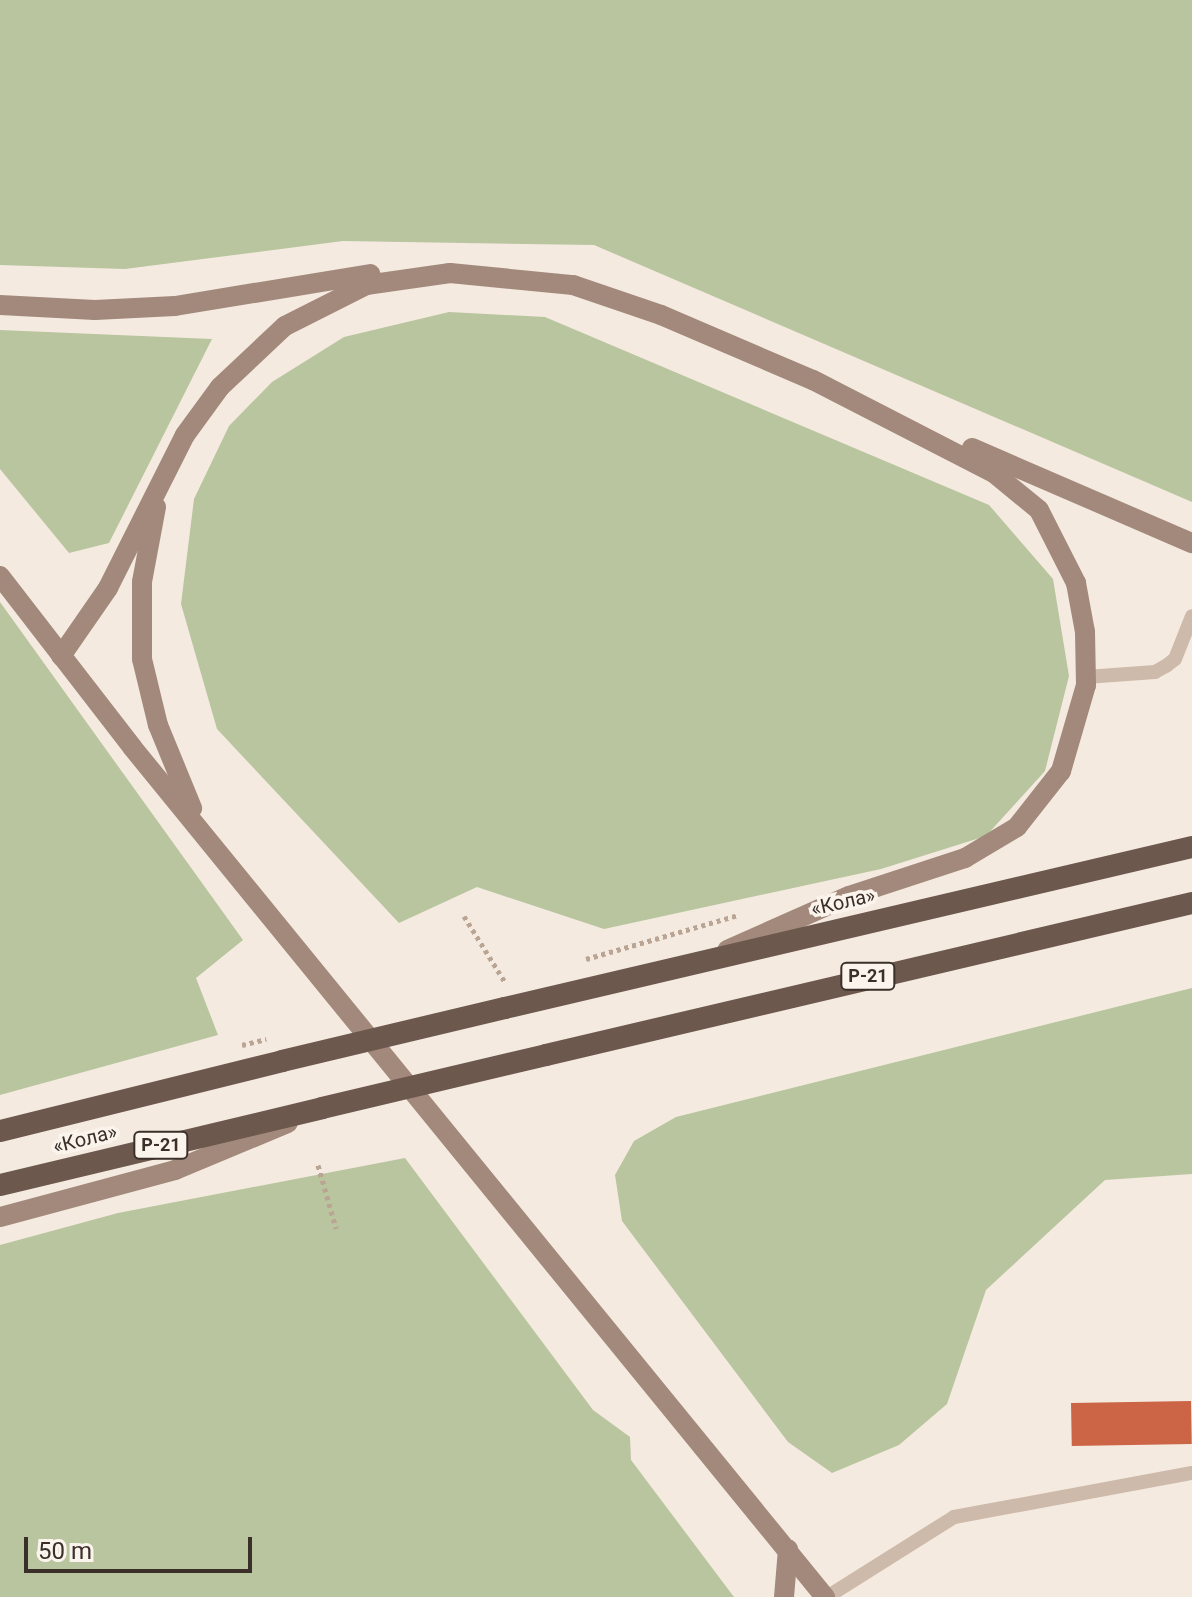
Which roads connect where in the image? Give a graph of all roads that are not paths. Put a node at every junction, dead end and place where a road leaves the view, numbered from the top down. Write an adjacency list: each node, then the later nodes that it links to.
1 (532, 279): 2 (main road); 3 (main road); 4 (main road)
2 (0, 305)
3 (867, 408): 5 (main road); 9 (main road)
4 (162, 482): 8 (main road); 10 (main road)
5 (1192, 543)
6 (0, 576): 8 (main road)
7 (1192, 616): 9 (lane)
8 (61, 656): 10 (main road)
9 (1086, 677): 13 (main road)
10 (200, 826): 19 (main road)
11 (1192, 847): 13 (highway, «Кола»)
12 (1192, 903): 14 (highway, Р-21, bridge)
13 (716, 956): 15 (highway, «Кола», bridge)
14 (322, 1108): 16 (highway, «Кола» / Р-21); 17 (main road)
15 (0, 1131)
16 (0, 1185)
17 (0, 1217)
18 (1192, 1473): 21 (lane)
19 (788, 1549): 20 (main road); 21 (main road)
20 (784, 1597)
21 (826, 1597)

